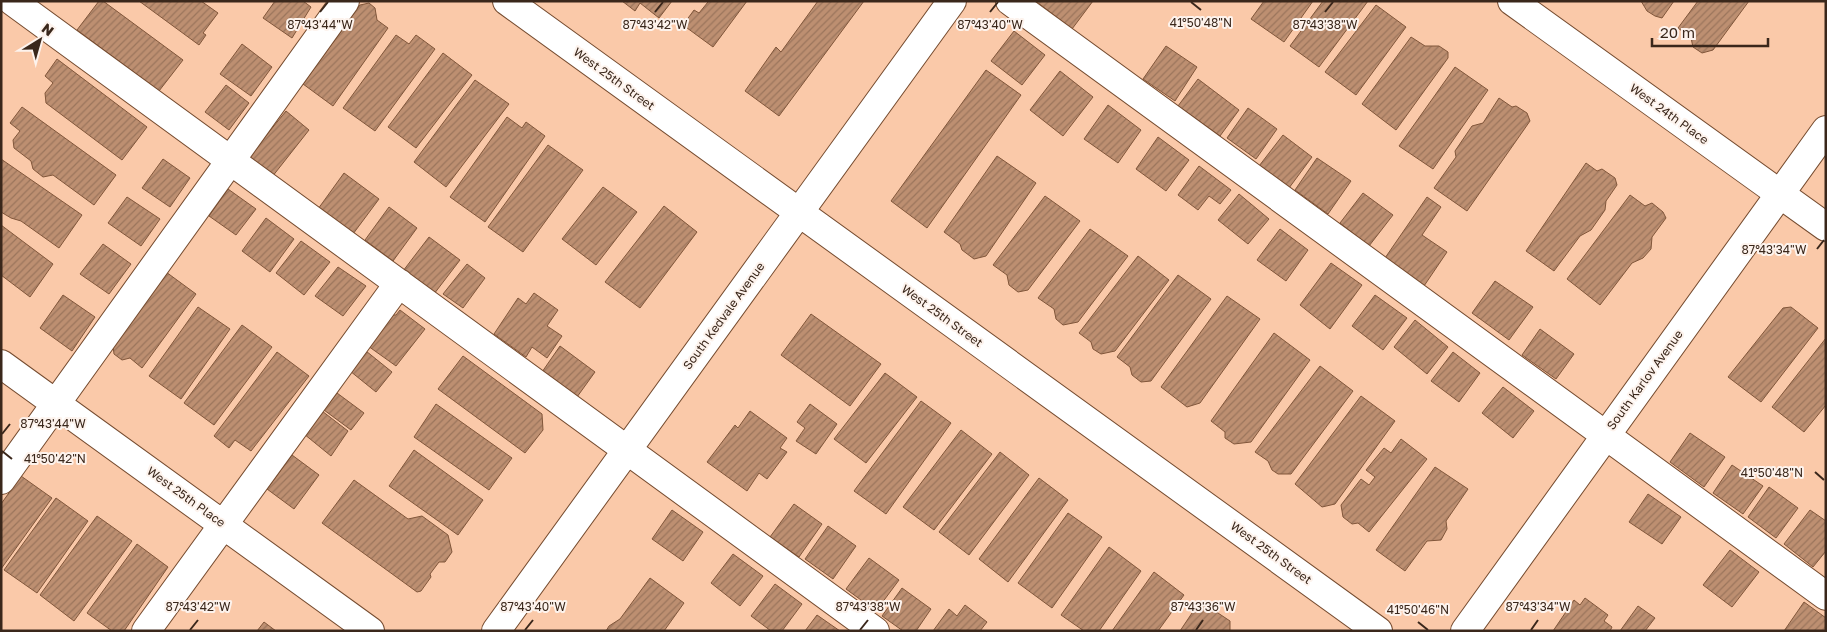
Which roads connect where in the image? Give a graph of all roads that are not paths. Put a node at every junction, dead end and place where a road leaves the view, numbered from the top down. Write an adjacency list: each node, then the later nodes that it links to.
1 (12, 1): 8 (street)
2 (345, 1): 8 (street)
3 (507, 1): 10 (street, West 25th Street)
4 (952, 1): 10 (street, South Kedvale Avenue)
5 (1010, 1): 15 (street)
6 (1512, 1): 9 (street, West 24th Place)
7 (1826, 130): 9 (street, South Karlov Avenue)
8 (231, 160): 12 (street); 14 (street)
9 (1780, 194): 11 (street, West 24th Place); 15 (street, South Karlov Avenue)
10 (799, 213): 16 (street, South Kedvale Avenue); 24 (street, West 25th Street)
11 (1826, 227)
12 (399, 283): 16 (street); 18 (street)
13 (1, 364): 14 (street, West 25th Place)
14 (56, 404): 17 (street); 18 (street, West 25th Place)
15 (1605, 435): 19 (street); 25 (street, South Karlov Avenue)
16 (628, 450): 22 (street, South Kedvale Avenue); 23 (street)
17 (1, 480)
18 (223, 524): 20 (street); 21 (street, West 25th Place)
19 (1826, 596)
20 (146, 631)
21 (370, 631)
22 (496, 631)
23 (875, 631)
24 (1378, 631)
25 (1464, 631)

